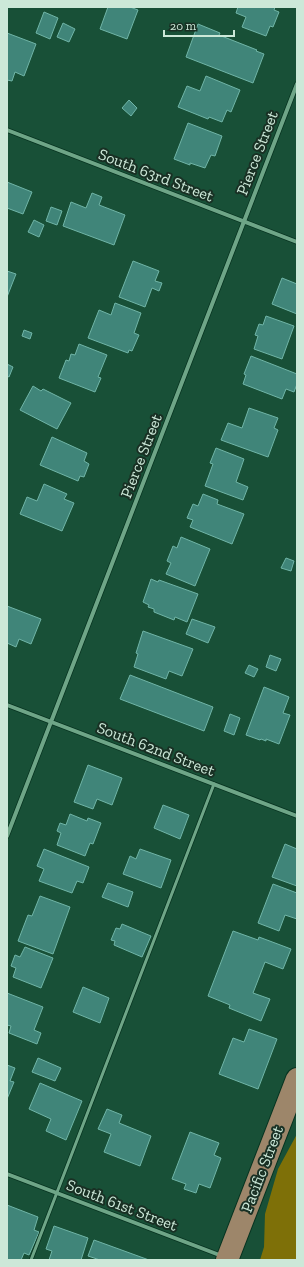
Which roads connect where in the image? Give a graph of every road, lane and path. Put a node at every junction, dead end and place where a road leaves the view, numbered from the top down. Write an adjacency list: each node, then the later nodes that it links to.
1 (297, 84): 3 (street, Pierce Street)
2 (7, 130): 3 (street, South 63rd Street)
3 (244, 222): 4 (street, South 63rd Street); 6 (street, Pierce Street)
4 (297, 242)
5 (7, 705): 6 (street, South 62nd Street)
6 (51, 722): 7 (street, South 62nd Street); 9 (street, Pierce Street)
7 (214, 784): 8 (street, South 62nd Street); 12 (lane)
8 (297, 816)
9 (7, 836)
10 (297, 1079): 13 (main road, Pacific Street)
11 (7, 1174): 12 (street, South 61st Street)
12 (57, 1193): 13 (street, South 61st Street); 14 (lane)
13 (227, 1259)
14 (31, 1260)

